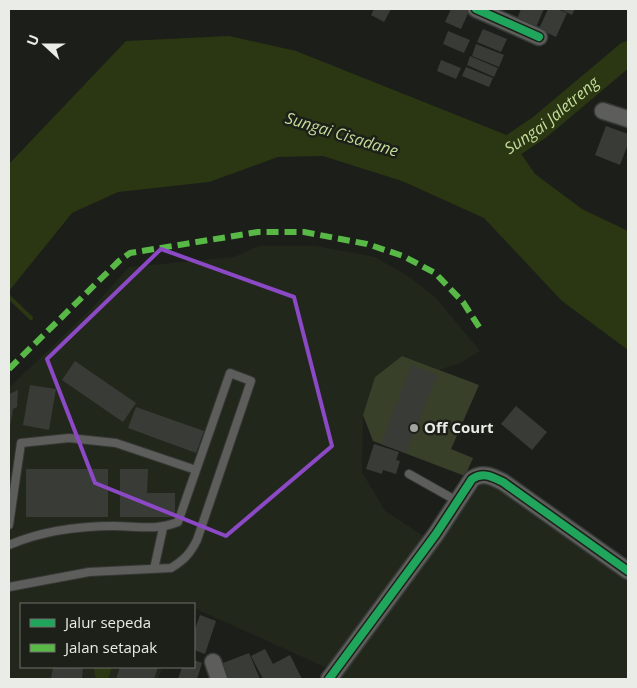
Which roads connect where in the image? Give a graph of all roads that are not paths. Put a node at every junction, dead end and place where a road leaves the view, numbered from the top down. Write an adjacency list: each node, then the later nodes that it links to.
1 (476, 9): 2 (street)
2 (539, 37)
3 (603, 111): 4 (street)
4 (628, 119)
5 (196, 470): 8 (lane); 9 (lane); 11 (lane)
6 (409, 474): 7 (lane)
7 (457, 501): 12 (street); 16 (street)
8 (9, 525)
9 (162, 528): 10 (lane); 11 (lane)
10 (9, 545)
11 (154, 569): 13 (lane)
12 (628, 571)
13 (9, 587)
14 (213, 662): 15 (street)
15 (220, 679)
16 (329, 679)

